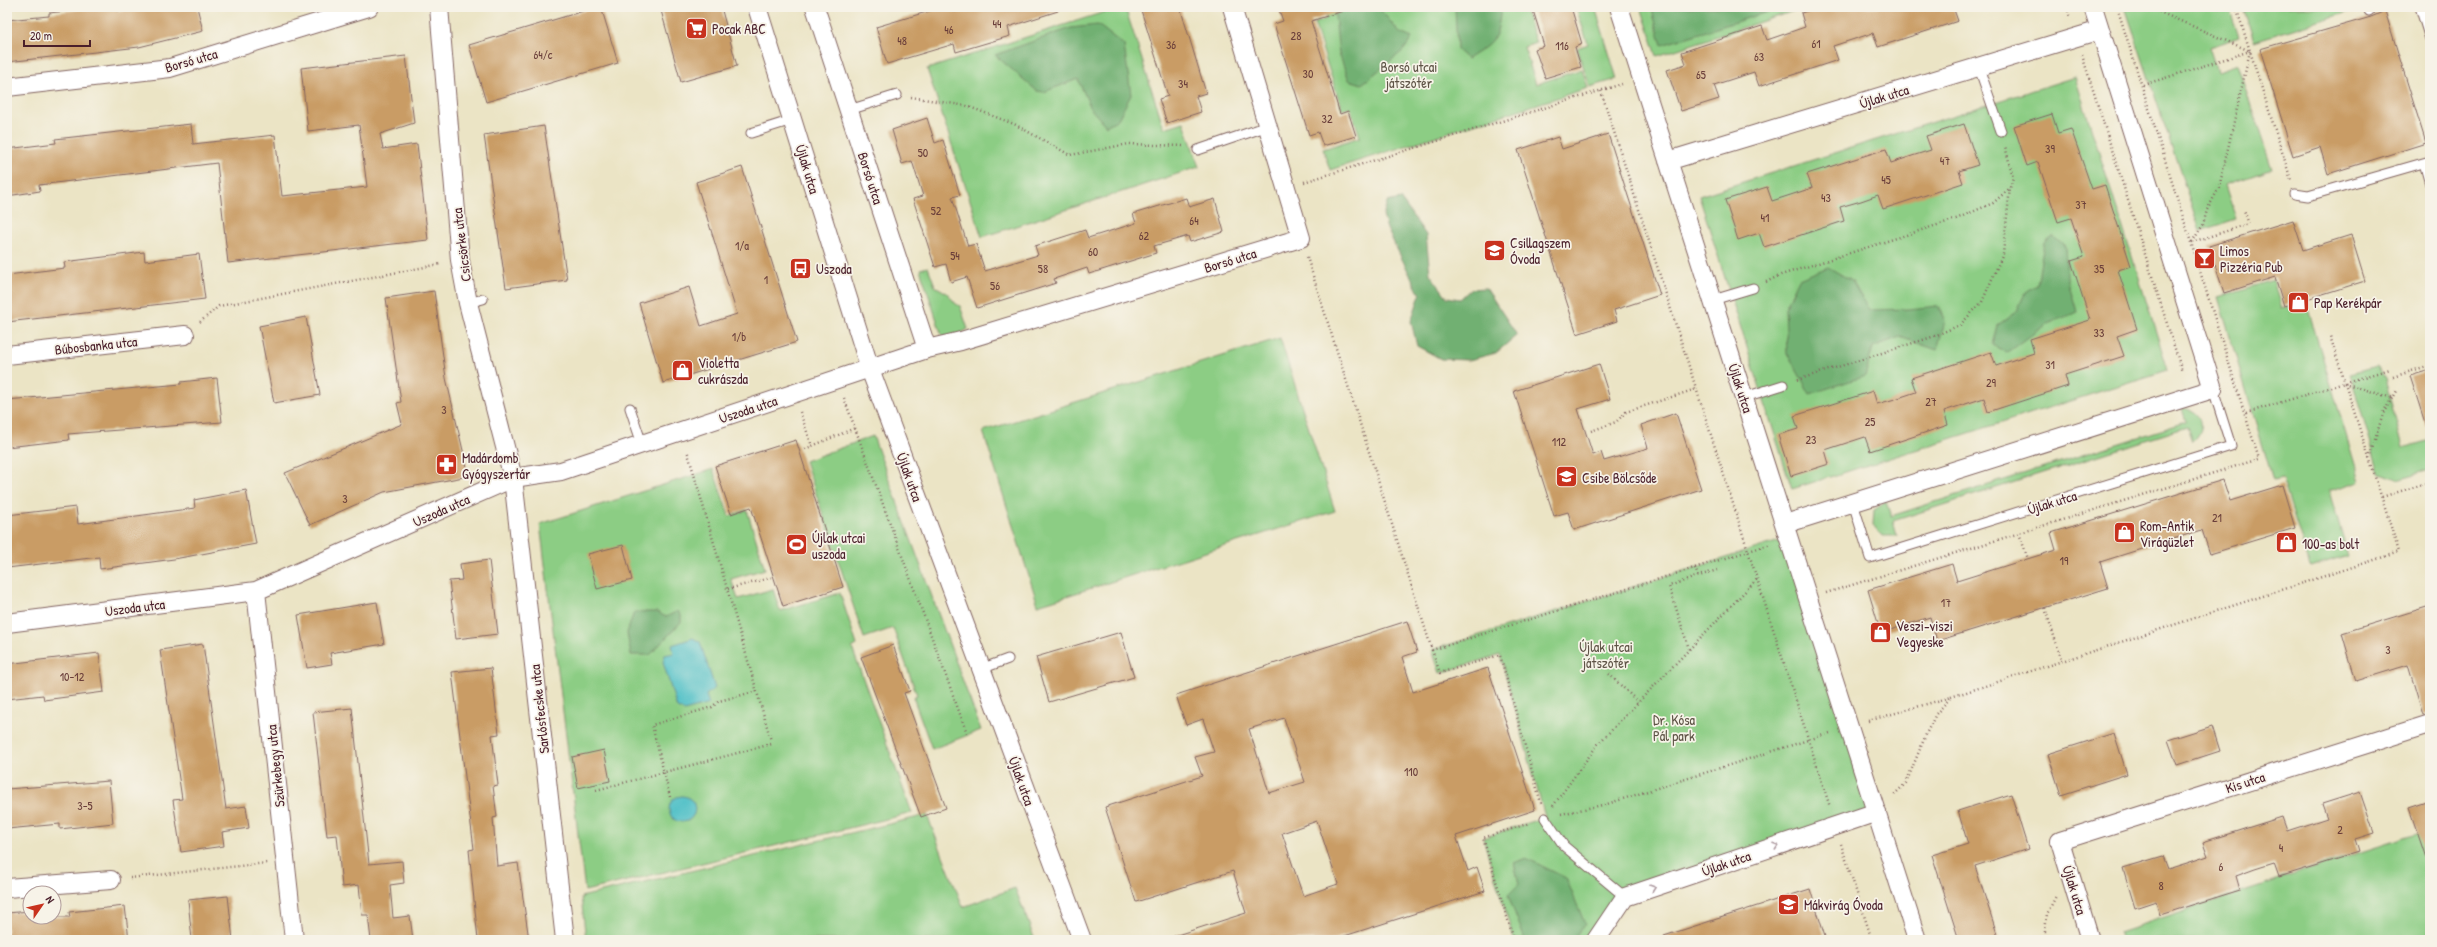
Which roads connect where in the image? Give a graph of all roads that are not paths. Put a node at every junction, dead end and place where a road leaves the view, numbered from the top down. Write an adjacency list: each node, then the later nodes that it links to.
1 (369, 7): 12 (street, Borsó utca)
2 (440, 7): 35 (street, Csicsörke utca)
3 (757, 7): 15 (street, Újlak utca)
4 (815, 7): 14 (street, Borsó utca)
5 (1232, 7): 16 (street)
6 (1619, 7): 20 (street, Újlak utca)
7 (2093, 7): 9 (street, Újlak utca)
8 (2420, 7): 10 (lane)
9 (2100, 30): 11 (street, Újlak utca); 31 (street, Újlak utca)
10 (2430, 39)
11 (1979, 68): 17 (lane); 20 (street, Újlak utca)
12 (7, 87)
13 (897, 95): 14 (lane)
14 (849, 110): 27 (street, Borsó utca)
15 (792, 120): 18 (lane); 29 (street, Újlak utca)
16 (1268, 126): 19 (lane); 27 (street, Borsó utca)
17 (2001, 131)
18 (751, 133)
19 (1198, 150)
20 (1668, 161): 25 (street, Újlak utca)
21 (2427, 162): 22 (lane); 23 (lane)
22 (2430, 184)
23 (2295, 194)
24 (1753, 288): 25 (lane)
25 (1713, 300): 32 (street, Újlak utca)
26 (185, 336): 28 (street, Búbosbanka utca)
27 (927, 349): 29 (street, Borsó utca)
28 (7, 355)
29 (870, 369): 34 (street, Uszoda utca); 41 (street, Újlak utca)
30 (1783, 385): 32 (lane)
31 (2212, 389): 36 (street); 36 (lane, Újlak utca)
32 (1745, 397): 37 (street, Újlak utca)
33 (630, 408): 34 (lane)
34 (642, 444): 35 (street, Uszoda utca)
35 (513, 478): 38 (street, Uszoda utca); 50 (street, Sarlósfecske utca)
36 (1853, 503): 37 (street)
37 (1787, 531): 43 (street, Újlak utca)
38 (256, 591): 39 (street, Uszoda utca); 49 (street, Szürkebegy utca)
39 (7, 623)
40 (1008, 659): 41 (lane)
41 (981, 668): 51 (street, Újlak utca)
42 (2430, 724): 45 (street, Kis utca)
43 (1877, 812): 48 (street, Újlak utca, one-way to 43); 53 (street, Újlak utca)
44 (1545, 818): 48 (lane)
45 (2060, 841): 54 (street, Újlak utca)
46 (111, 880): 47 (street)
47 (7, 888)
48 (1625, 897): 52 (street)
49 (294, 940)
50 (566, 940)
51 (1082, 940)
52 (1596, 940)
53 (1917, 940)
54 (2090, 940)

